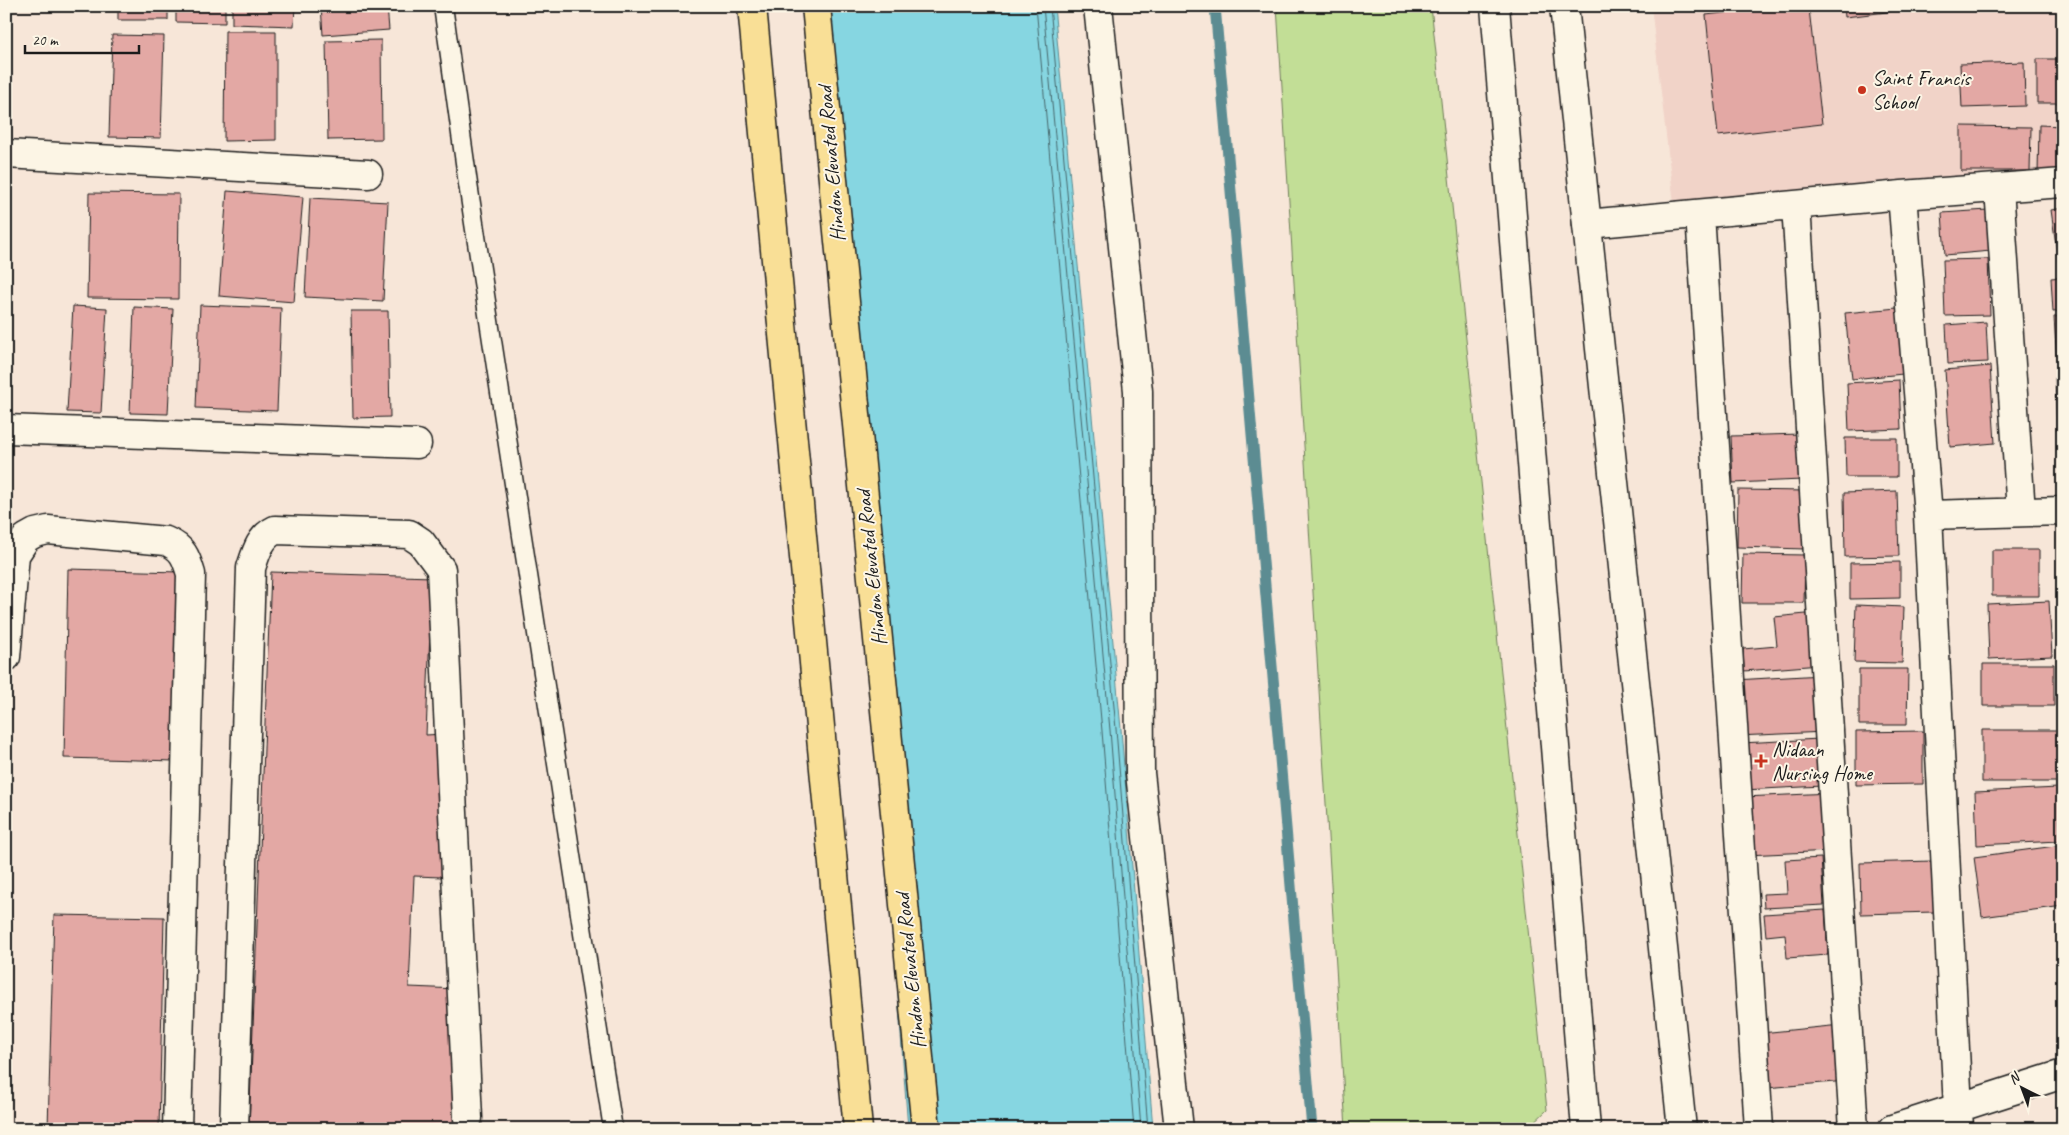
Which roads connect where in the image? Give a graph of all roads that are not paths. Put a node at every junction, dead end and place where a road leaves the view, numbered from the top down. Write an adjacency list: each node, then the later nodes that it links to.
1 (443, 6): 26 (lane)
2 (752, 6): 27 (highway)
3 (816, 6): 28 (highway, Hindon Elevated Road)
4 (1098, 6): 29 (street)
5 (1495, 6): 30 (street)
6 (1564, 6): 14 (street)
7 (6, 154): 8 (street)
8 (368, 174)
9 (2063, 183): 10 (street)
10 (1998, 188): 11 (street); 18 (street)
11 (1902, 195): 12 (street); 19 (street)
12 (1796, 205): 13 (street); 33 (street)
13 (1700, 214): 14 (street); 32 (street)
14 (1587, 224): 31 (street)
15 (6, 430): 16 (street)
16 (417, 444)
17 (2063, 511): 18 (street)
18 (2021, 512): 19 (street)
19 (1928, 515): 23 (street)
20 (6, 657): 24 (street)
21 (2063, 1074): 23 (street)
22 (468, 1118): 25 (street)
23 (1958, 1119): 34 (street)
24 (177, 1129)
25 (234, 1129)
26 (613, 1129)
27 (858, 1129)
28 (926, 1129)
29 (1180, 1129)
30 (1586, 1129)
31 (1682, 1129)
32 (1760, 1129)
33 (1854, 1129)
34 (1892, 1129)

